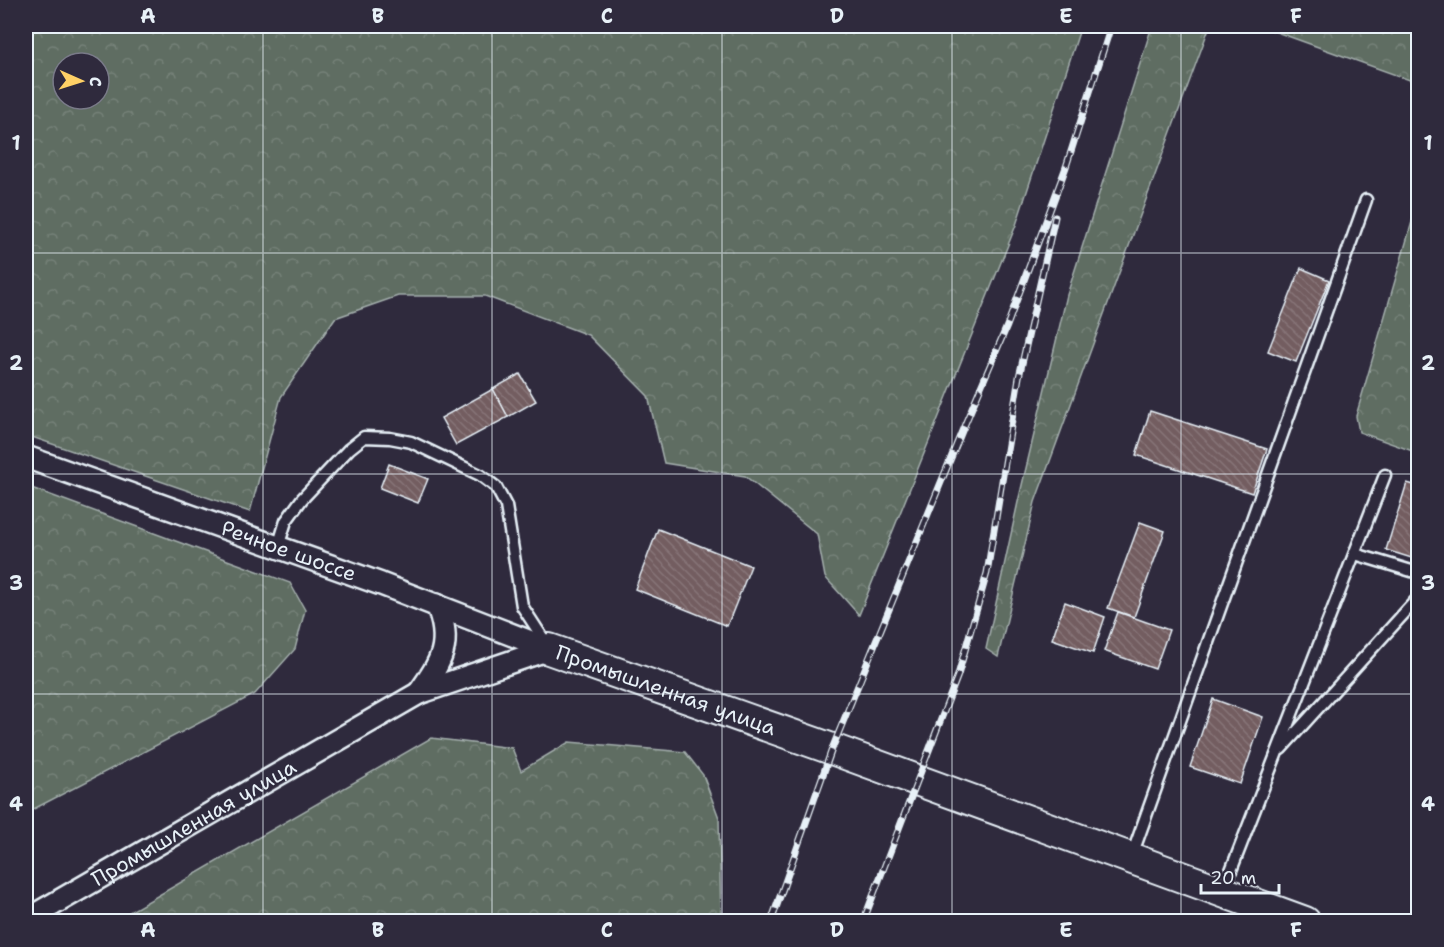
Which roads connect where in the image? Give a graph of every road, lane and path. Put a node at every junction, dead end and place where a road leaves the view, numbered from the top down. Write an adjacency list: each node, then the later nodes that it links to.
1 (1366, 200): 12 (lane)
2 (26, 457): 4 (street, Речное шоссе)
3 (1385, 475): 5 (lane)
4 (278, 547): 8 (street, Речное шоссе); 9 (lane)
5 (1355, 554): 6 (lane); 11 (lane)
6 (1419, 573)
7 (1419, 598): 11 (lane)
8 (437, 605): 9 (street, Речное шоссе); 10 (street)
9 (549, 649): 10 (street, Промышленная улица); 12 (street, Промышленная улица)
10 (419, 693): 14 (street, Промышленная улица)
11 (1277, 753): 13 (lane)
12 (1131, 858): 13 (street, Промышленная улица)
13 (1223, 892): 15 (street, Промышленная улица)
14 (26, 920)
15 (1305, 921)

